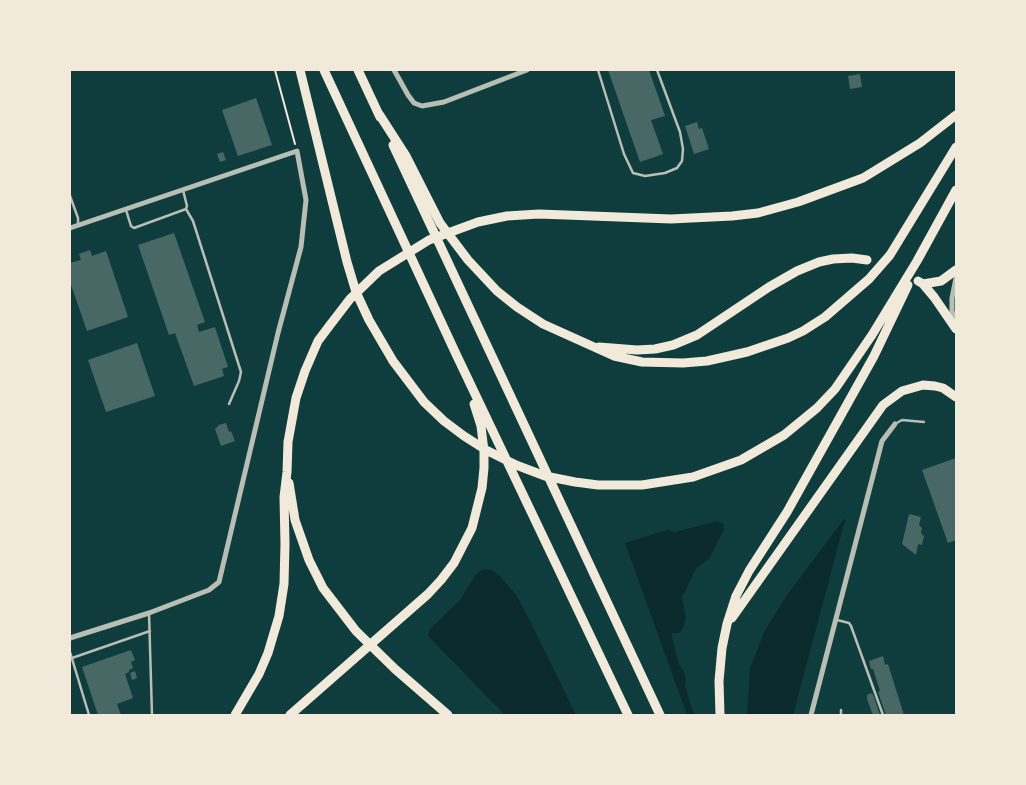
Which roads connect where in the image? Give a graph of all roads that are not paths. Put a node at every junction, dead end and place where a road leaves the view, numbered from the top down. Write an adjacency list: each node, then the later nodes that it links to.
1 (300, 70): 19 (highway)
2 (324, 70): 24 (highway)
3 (358, 70): 8 (highway)
4 (394, 70): 5 (street)
5 (528, 70)
6 (598, 70): 7 (lane)
7 (656, 70)
8 (379, 114): 23 (highway); 44 (highway)
9 (956, 115): 29 (highway)
10 (956, 147): 23 (highway)
11 (182, 190): 14 (street); 15 (lane); 30 (street)
12 (956, 190): 19 (highway)
13 (70, 196): 16 (lane)
14 (126, 209): 15 (lane); 16 (street)
15 (186, 209): 26 (lane)
16 (78, 225): 17 (street)
17 (70, 228)
18 (867, 260): 23 (highway)
19 (917, 262): 32 (highway)
20 (956, 270): 22 (highway)
21 (956, 278): 22 (street)
22 (956, 328)
23 (592, 346)
24 (456, 354): 41 (highway); 43 (highway)
25 (956, 397): 32 (highway)
26 (229, 404)
27 (924, 422): 28 (lane)
28 (895, 424): 31 (street)
29 (287, 472): 40 (highway); 42 (highway)
30 (149, 614): 33 (lane); 34 (street)
31 (837, 620): 46 (street); 48 (lane)
32 (727, 624): 45 (highway)
33 (150, 631): 36 (lane); 39 (lane)
34 (70, 638)
35 (70, 652): 36 (lane)
36 (72, 658): 38 (lane)
37 (841, 710): 47 (lane)
38 (89, 715)
39 (152, 715)
40 (235, 715)
41 (290, 715)
42 (448, 715)
43 (628, 715)
44 (660, 715)
45 (720, 715)
46 (812, 715)
47 (841, 715)
48 (883, 715)

